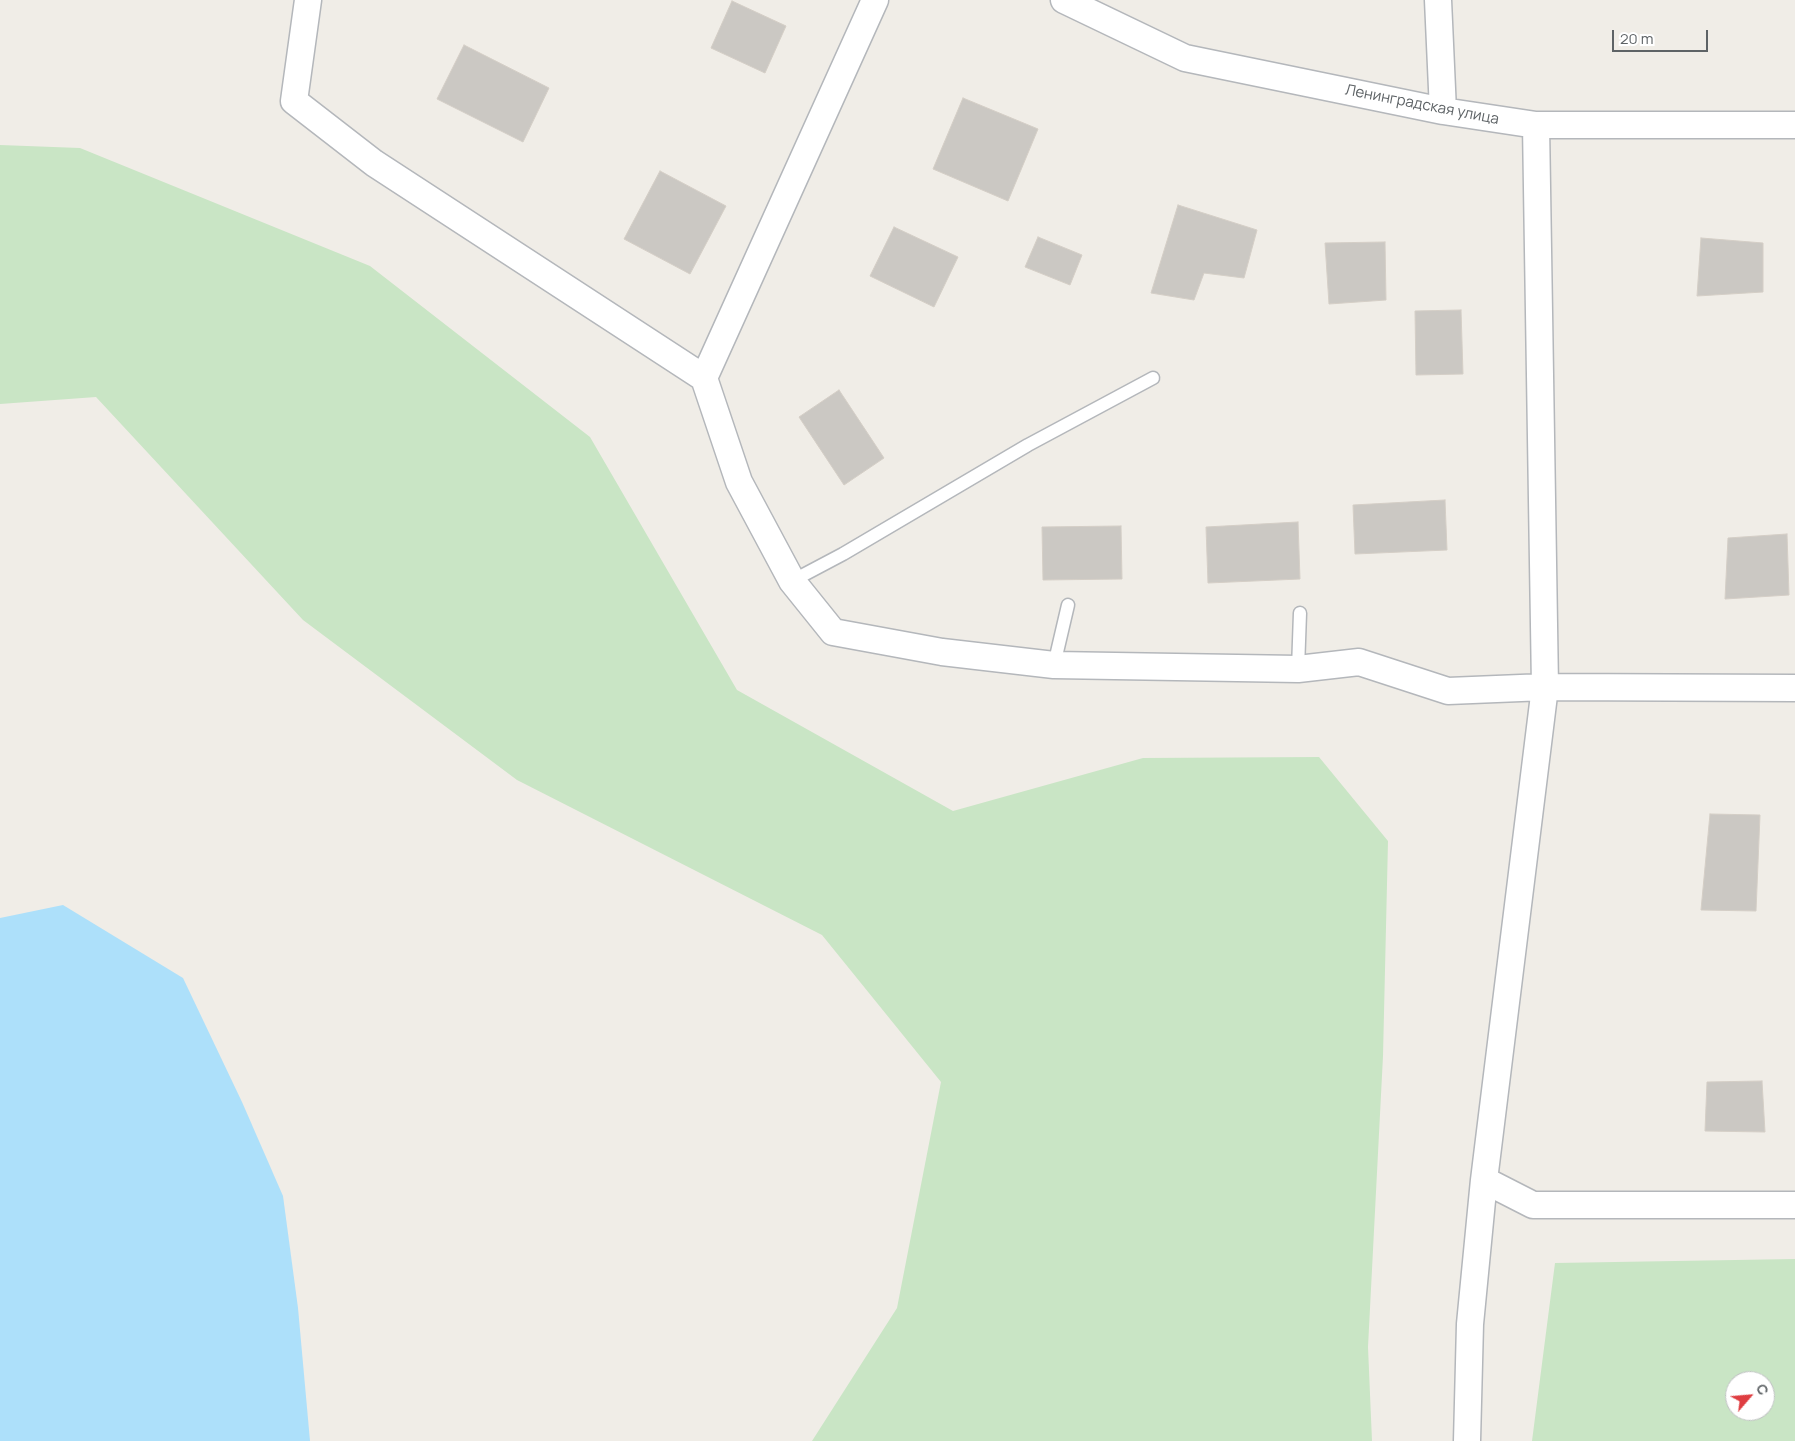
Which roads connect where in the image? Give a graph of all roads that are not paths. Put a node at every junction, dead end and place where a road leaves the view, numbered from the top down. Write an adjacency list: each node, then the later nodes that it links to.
1 (308, 0): 8 (street)
2 (875, 0): 8 (street)
3 (1064, 0): 5 (street, Ленинградская улица)
4 (1438, 0): 5 (street)
5 (1443, 111): 6 (street, Ленинградская улица)
6 (1536, 125): 7 (street, Ленинградская улица); 15 (street)
7 (1795, 125)
8 (704, 378): 10 (street)
9 (1153, 378): 10 (lane)
10 (792, 581): 13 (street)
11 (1068, 605): 13 (lane)
12 (1300, 613): 14 (lane)
13 (1054, 664): 14 (street)
14 (1298, 670): 15 (street)
15 (1545, 687): 16 (street); 17 (street)
16 (1795, 688)
17 (1484, 1180): 18 (street); 19 (street)
18 (1795, 1205)
19 (1467, 1441)

